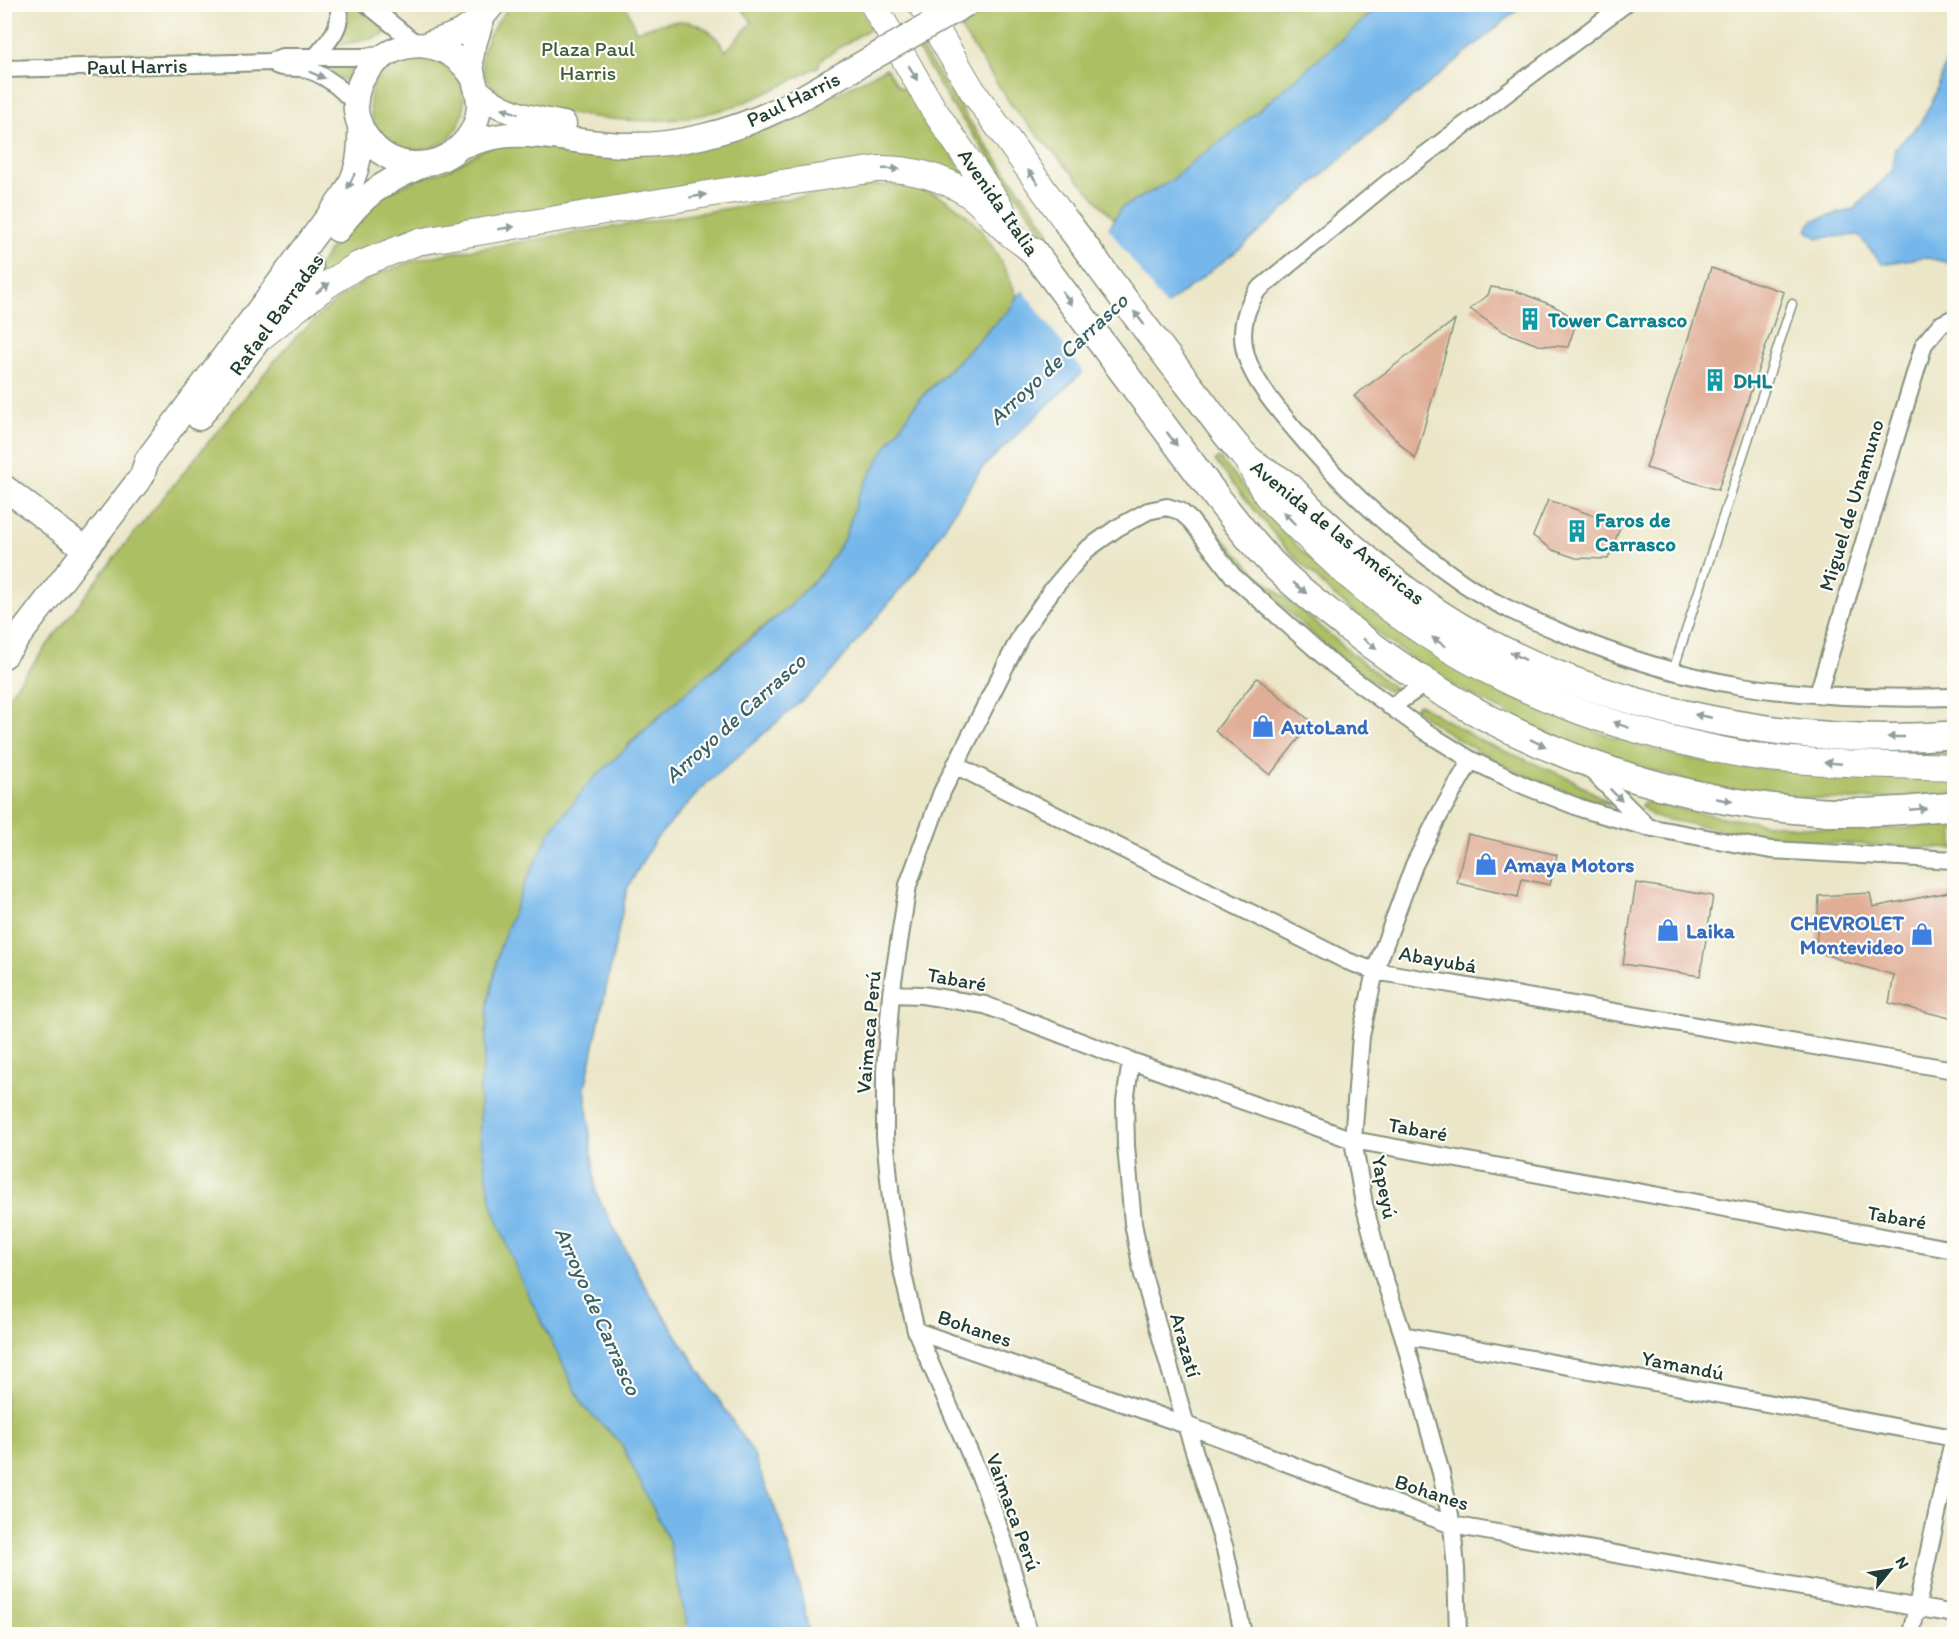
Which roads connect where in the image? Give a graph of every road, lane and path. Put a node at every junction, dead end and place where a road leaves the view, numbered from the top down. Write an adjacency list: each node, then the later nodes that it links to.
1 (339, 4): 11 (street)
2 (367, 4): 9 (street)
3 (873, 4): 20 (main road, Avenida Italia, one-way to 20)
4 (921, 4): 19 (main road, Avenida Italia, one-way to 4)
5 (943, 4): 13 (main road, Paul Harris)
6 (966, 4): 13 (main road, Paul Harris, bridge)
7 (1625, 4): 30 (street, Avenida de las Américas)
8 (488, 12): 9 (main road, Rafael Barradas); 15 (main road, Rafael Barradas)
9 (422, 42): 10 (main road, Rafael Barradas); 15 (main road)
10 (380, 55): 11 (street, Paul Harris); 16 (main road, Rafael Barradas)
11 (316, 56): 12 (street, Paul Harris)
12 (270, 62): 14 (street, Paul Harris); 16 (street, Paul Harris, one-way to 16)
13 (848, 65): 15 (main road, Paul Harris, one-way to 15); 17 (main road, Paul Harris)
14 (4, 69)
15 (475, 84): 17 (main road, Rafael Barradas)
16 (358, 114): 18 (main road); 26 (main road, Rafael Barradas, one-way to 26)
17 (462, 146): 18 (main road, Rafael Barradas)
18 (423, 165): 23 (main road, Rafael Barradas)
19 (1068, 224): 24 (highway, Avenida Italia, one-way to 19)
20 (1033, 250): 23 (main road, one-way to 20); 31 (highway, Avenida Italia, one-way to 31)
21 (1792, 304): 30 (lane)
22 (1954, 318): 32 (street, Miguel de Unamuno)
23 (261, 337): 26 (main road, Rafael Barradas)
24 (1174, 365): 25 (highway, Avenida de las Américas)
25 (1247, 458): 35 (highway, Avenida de las Américas, one-way to 25); 39 (main road, one-way to 25)
26 (142, 476): 28 (main road, Rafael Barradas)
27 (4, 488): 28 (main road)
28 (85, 549): 29 (main road, Rafael Barradas)
29 (4, 656)
30 (1673, 670): 32 (street, Avenida de las Américas)
31 (1426, 683): 34 (street); 37 (highway, one-way to 37)
32 (1818, 694): 33 (street, Avenida de las Américas)
33 (1954, 697)
34 (1389, 706): 36 (street); 38 (street, Vaimaca Perú)
35 (1954, 735)
36 (1471, 760): 41 (street); 43 (street, Yapeyú)
37 (1584, 763): 40 (highway, one-way to 40); 41 (street, one-way to 41)
38 (955, 765): 43 (street, Abayubá); 44 (street, Vaimaca Perú)
39 (1954, 767)
40 (1954, 806)
41 (1647, 827): 42 (street)
42 (1954, 860)
43 (1375, 971): 46 (street, Abayubá); 47 (street, Yapeyú)
44 (891, 994): 45 (street, Tabaré); 49 (street, Vaimaca Perú)
45 (1131, 1061): 47 (street, Tabaré); 51 (street, Arazatí)
46 (1954, 1070)
47 (1353, 1140): 48 (street, Tabaré); 50 (street, Yapeyú)
48 (1954, 1250)
49 (916, 1331): 51 (street, Bohanes); 56 (street, Vaimaca Perú)
50 (1403, 1335): 52 (street, Yamandú); 53 (street, Yapeyú)
51 (1186, 1425): 53 (street, Bohanes); 57 (street, Arazatí)
52 (1954, 1437): 54 (street)
53 (1452, 1525): 54 (street, Bohanes); 58 (street, Yapeyú)
54 (1916, 1607): 55 (street, Bohanes); 59 (street)
55 (1954, 1614)
56 (1028, 1635)
57 (1243, 1635)
58 (1458, 1635)
59 (1911, 1635)

